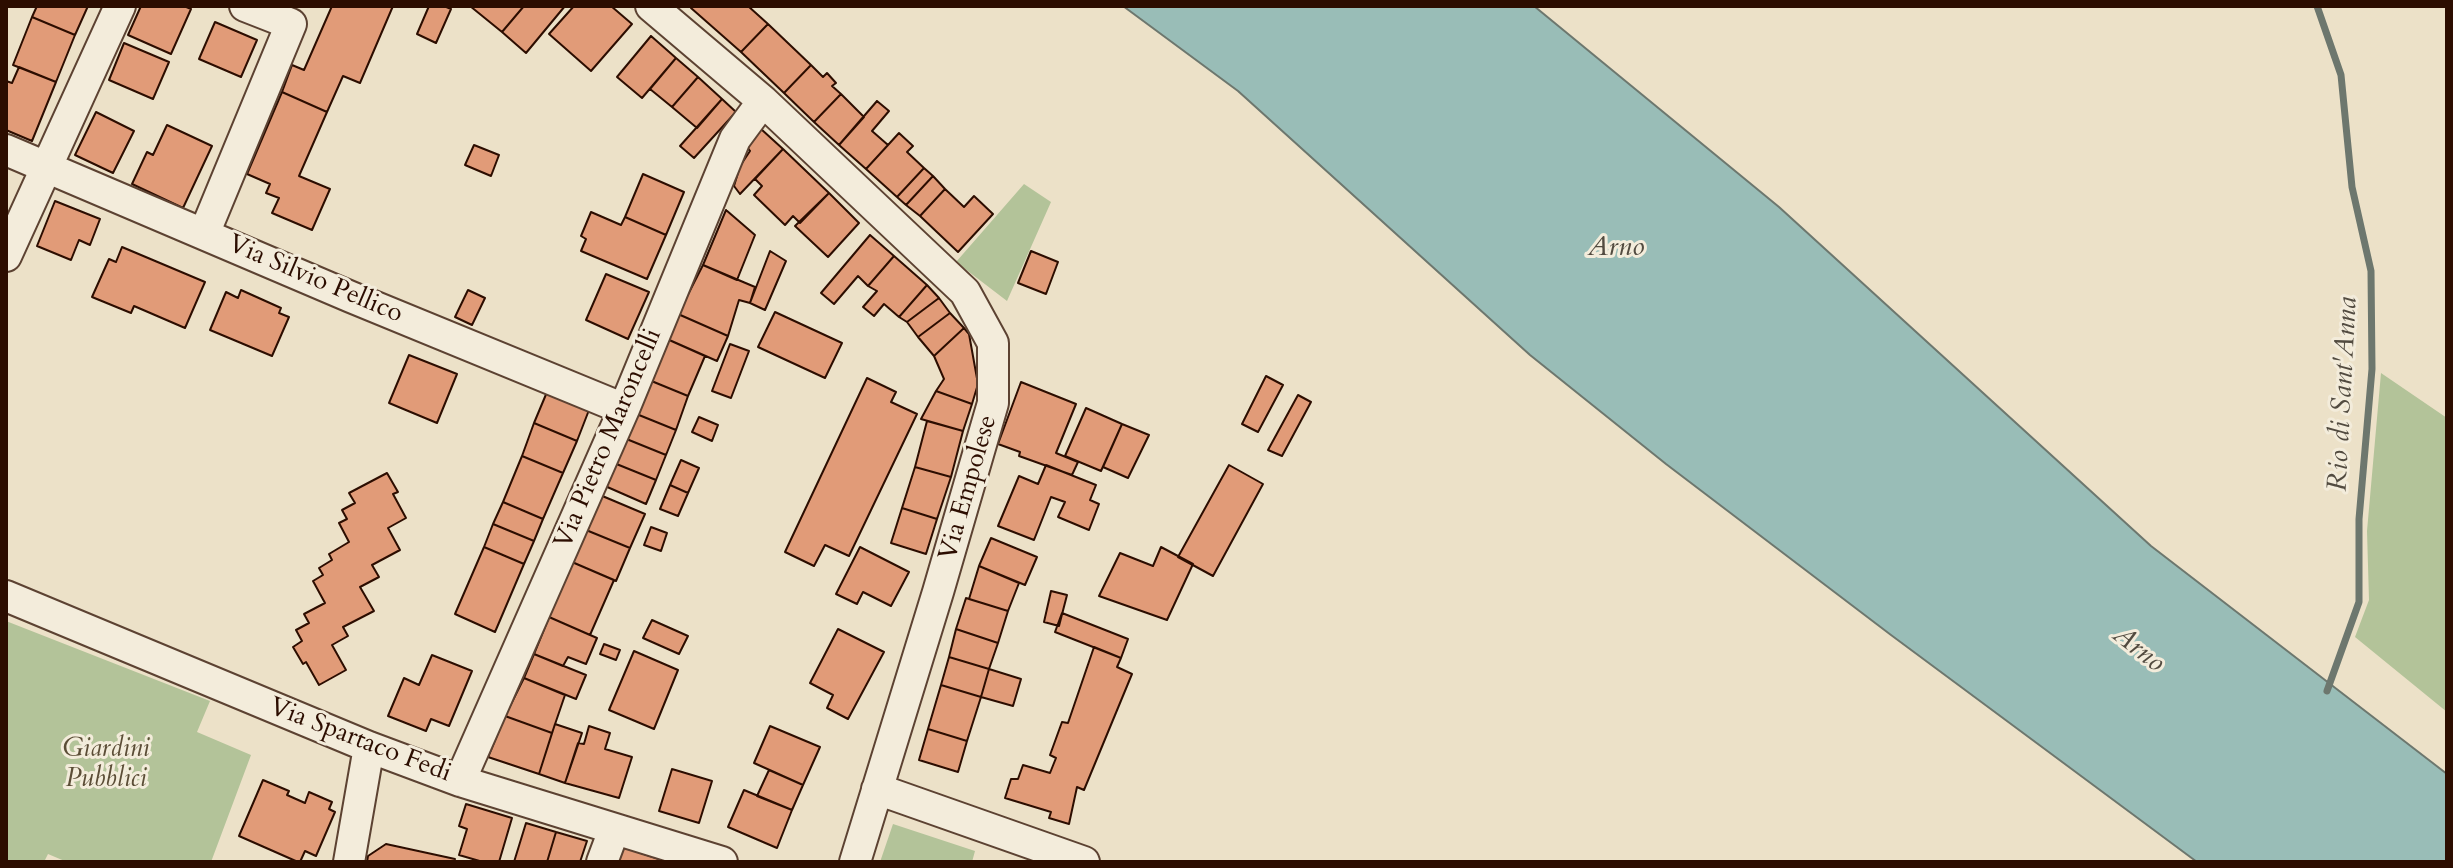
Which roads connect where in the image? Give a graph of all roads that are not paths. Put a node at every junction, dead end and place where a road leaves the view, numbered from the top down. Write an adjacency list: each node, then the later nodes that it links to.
1 (120, 6): 6 (street)
2 (245, 6): 7 (street)
3 (651, 6): 4 (street, Via Empolese)
4 (763, 101): 9 (street, Via Pietro Maroncelli); 13 (street, Via Empolese)
5 (6, 150): 6 (street, Via Silvio Pellico)
6 (47, 167): 7 (street, Via Silvio Pellico); 8 (street)
7 (204, 234): 9 (street, Via Silvio Pellico)
8 (6, 256)
9 (624, 409): 12 (street, Via Pietro Maroncelli)
10 (6, 596): 11 (street, Via Spartaco Fedi)
11 (369, 747): 12 (street, Via Spartaco Fedi); 15 (street)
12 (460, 781): 14 (street, Via Spartaco Fedi)
13 (877, 789): 18 (street, Via Empolese); 19 (street)
14 (614, 830): 16 (street); 17 (street, Via Spartaco Fedi)
15 (349, 862)
16 (602, 862)
17 (722, 862)
18 (855, 862)
19 (1084, 862)

